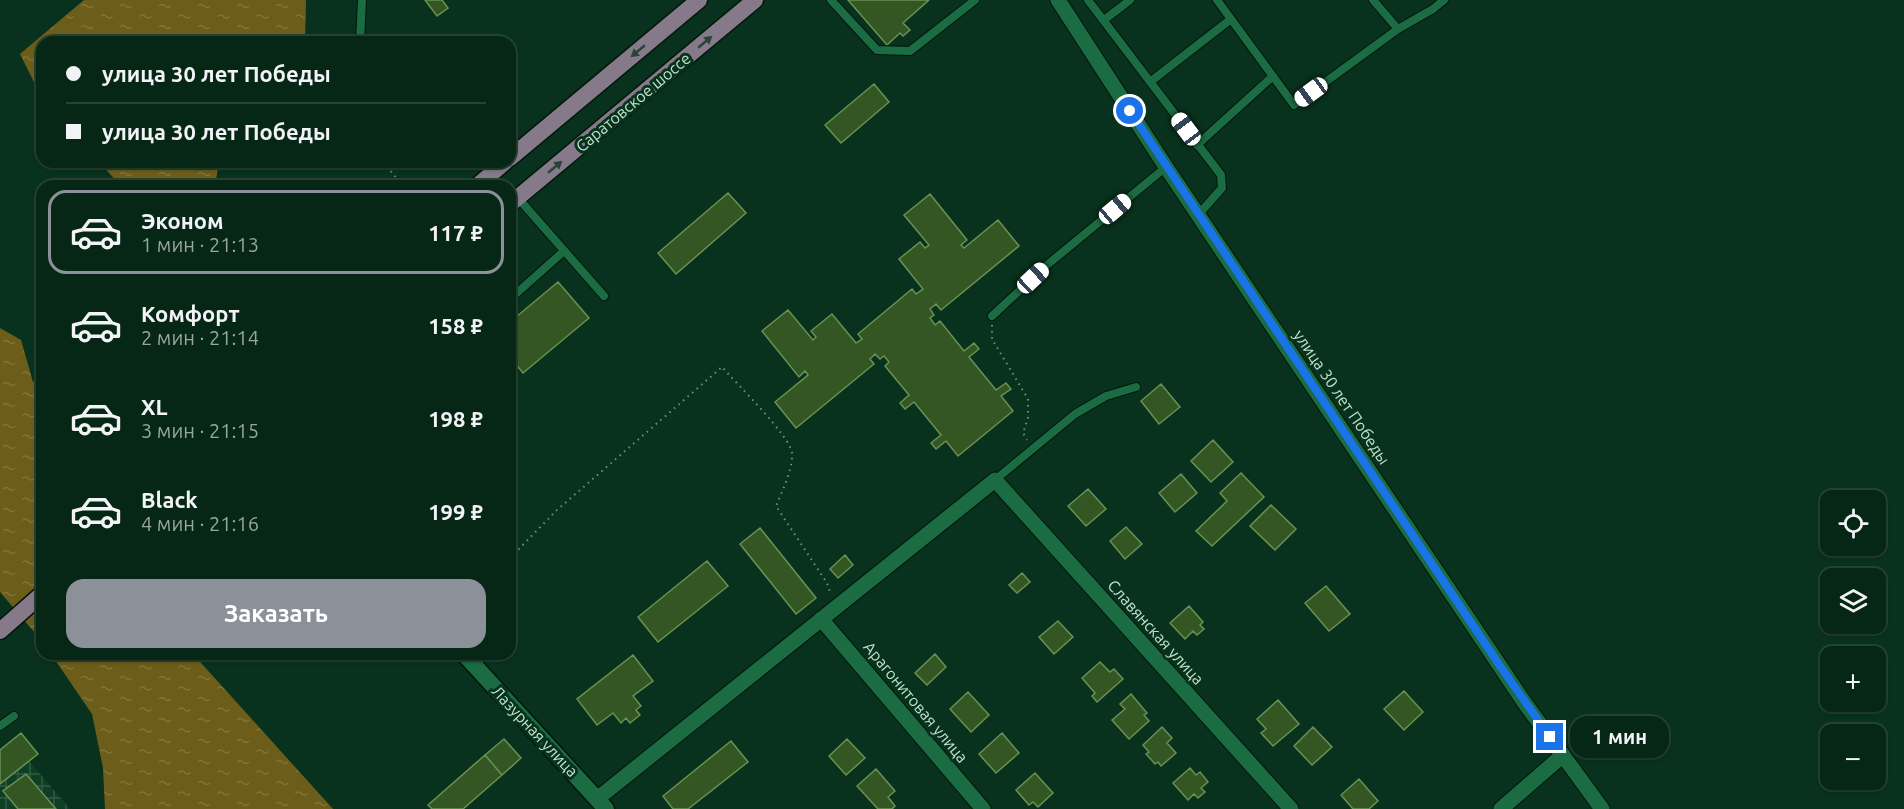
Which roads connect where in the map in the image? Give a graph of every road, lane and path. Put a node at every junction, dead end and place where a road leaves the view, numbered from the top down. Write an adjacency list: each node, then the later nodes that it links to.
1 (363, 0): 15 (lane)
2 (699, 0): 19 (main road, one-way to 19)
3 (755, 0): 25 (main road, Саратовское шоссе, one-way to 3)
4 (831, 0): 5 (lane)
5 (975, 0)
6 (1058, 0): 20 (street, улица 30 лет Победы)
7 (1088, 0): 13 (lane)
8 (1130, 0): 13 (lane)
9 (1217, 0): 12 (lane)
10 (1373, 0): 14 (lane)
11 (1444, 0): 14 (lane)
12 (1231, 19): 16 (lane); 17 (lane)
13 (1104, 20): 17 (lane)
14 (1398, 29): 16 (lane)
15 (360, 36)
16 (1273, 76): 18 (lane)
17 (1150, 82): 18 (lane)
18 (1197, 145): 27 (lane)
19 (516, 153)
20 (1166, 167): 27 (street, улица 30 лет Победы); 31 (lane)
21 (388, 168): 23 (path)
22 (498, 168): 24 (main road)
23 (398, 180)
24 (484, 180)
25 (516, 199)
26 (516, 203): 28 (lane)
27 (1198, 215): 43 (street, улица 30 лет Победы)
28 (564, 251): 29 (lane); 30 (lane)
29 (516, 294)
30 (604, 296)
31 (992, 316): 33 (path)
32 (1136, 387): 33 (lane)
33 (1032, 449): 34 (lane)
34 (995, 480): 37 (street); 46 (street, Славянская улица)
35 (516, 552): 37 (path)
36 (36, 599): 39 (main road)
37 (835, 606): 38 (street)
38 (821, 619): 44 (street); 45 (street, Арагонитовая улица)
39 (0, 631)
40 (470, 660): 44 (street, Лазурная улица)
41 (14, 716): 42 (lane)
42 (0, 726)
43 (1563, 755): 47 (street); 48 (street, улица 30 лет Победы)
44 (602, 804)
45 (983, 809)
46 (1291, 809)
47 (1501, 809)
48 (1602, 809)

